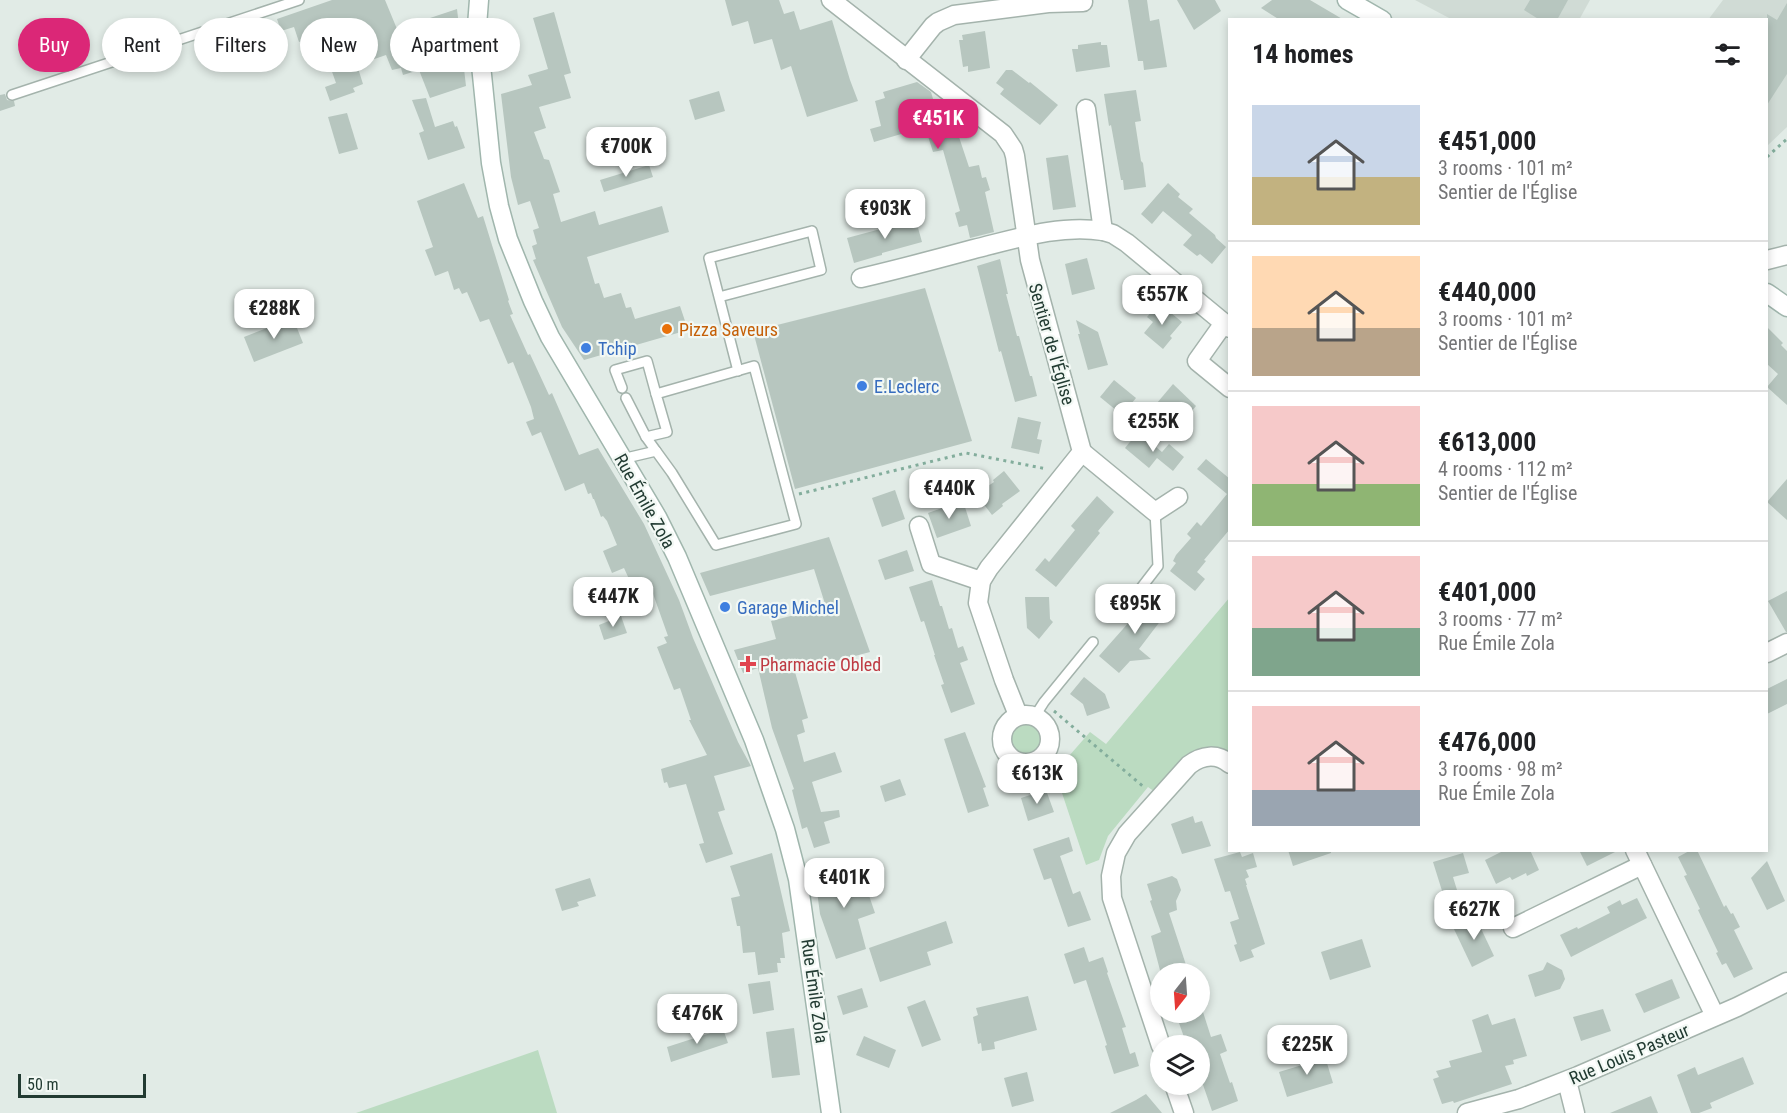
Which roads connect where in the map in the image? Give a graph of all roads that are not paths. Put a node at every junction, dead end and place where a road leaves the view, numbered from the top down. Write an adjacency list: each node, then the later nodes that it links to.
1 (299, 0): 12 (lane)
2 (468, 0): 7 (street)
3 (478, 0): 8 (street, Rue Émile Zola)
4 (831, 0): 10 (street, Sentier de l'Église)
5 (1347, 0): 9 (street)
6 (1083, 2): 10 (street)
7 (474, 18)
8 (477, 18)
9 (1378, 18)
10 (906, 60): 15 (street, Sentier de l'Église)
11 (482, 72): 31 (street, Rue Émile Zola)
12 (12, 95)
13 (1086, 109): 14 (street)
14 (1102, 231): 15 (street); 22 (street)
15 (1026, 236): 18 (street); 30 (street, Sentier de l'Église)
16 (1787, 255): 17 (street)
17 (1768, 260)
18 (861, 278)
19 (1768, 294): 21 (street)
20 (719, 297): 20 (lane); 23 (lane)
21 (1787, 307)
22 (1227, 326): 24 (street)
23 (738, 371): 26 (lane); 29 (lane)
24 (1228, 386)
25 (622, 388): 26 (lane)
26 (656, 394): 28 (lane)
27 (626, 398): 28 (lane)
28 (646, 437): 29 (lane)
29 (656, 451): 31 (lane)
30 (1083, 452): 33 (street); 35 (street)
31 (622, 459): 49 (street, Rue Émile Zola)
32 (1178, 497): 33 (street)
33 (1155, 512): 36 (lane)
34 (919, 526): 35 (street)
35 (981, 581): 40 (street)
36 (1128, 605)
37 (1093, 642): 40 (lane)
38 (1787, 643): 39 (street)
39 (1768, 652)
40 (1032, 711)
41 (1228, 763): 46 (street)
42 (1638, 858): 43 (street); 45 (street)
43 (1513, 928)
44 (1787, 982): 45 (street, Rue Louis Pasteur)
45 (1715, 1017): 47 (street, Rue Louis Pasteur)
46 (1157, 1035)
47 (1567, 1081): 51 (street, Rue Louis Pasteur); 52 (street)
48 (1178, 1095): 50 (street)
49 (831, 1113)
50 (1184, 1113)
51 (1467, 1113)
52 (1575, 1113)

